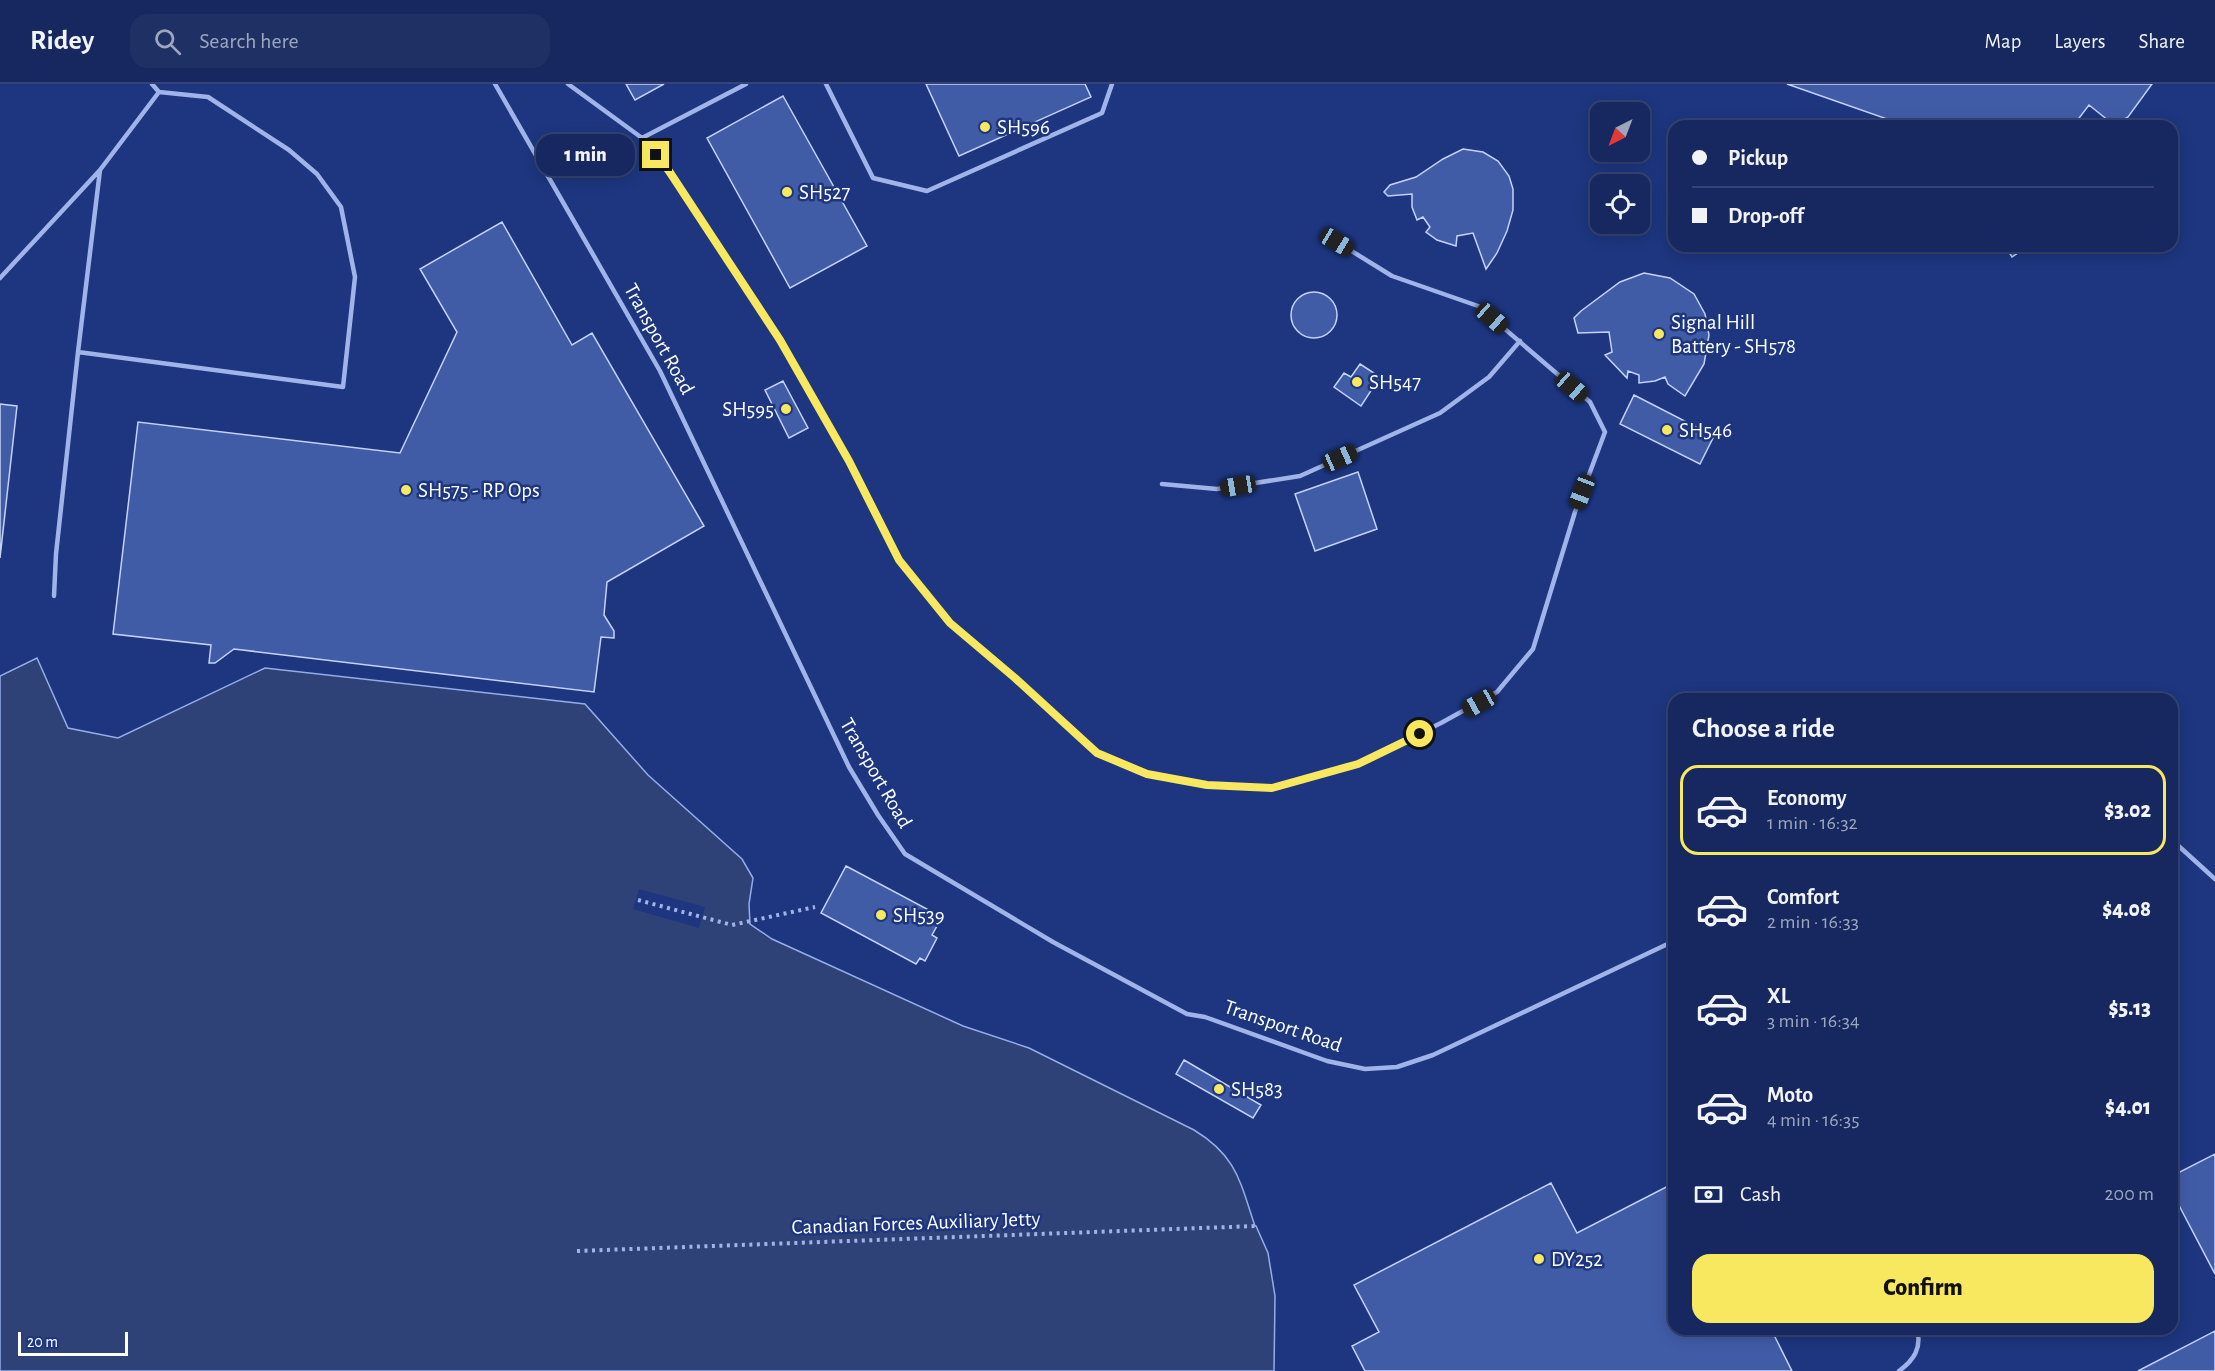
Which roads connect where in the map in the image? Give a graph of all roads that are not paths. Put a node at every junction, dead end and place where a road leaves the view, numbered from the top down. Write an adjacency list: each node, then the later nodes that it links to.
1 (152, 84): 7 (lane)
2 (495, 84): 18 (lane, Transport Road)
3 (568, 84): 8 (lane)
4 (746, 84): 8 (lane)
5 (826, 84): 6 (lane)
6 (1112, 84)
7 (159, 92): 9 (lane); 13 (lane)
8 (642, 138): 12 (lane)
9 (100, 170): 11 (lane); 13 (lane)
10 (1337, 242): 12 (lane)
11 (0, 278)
12 (1520, 341): 14 (lane)
13 (78, 352): 15 (lane)
14 (1162, 484)
15 (54, 596)
16 (2178, 845): 17 (lane)
17 (2215, 879)
18 (1668, 944)
19 (1919, 1335): 20 (lane)
20 (1899, 1371)

